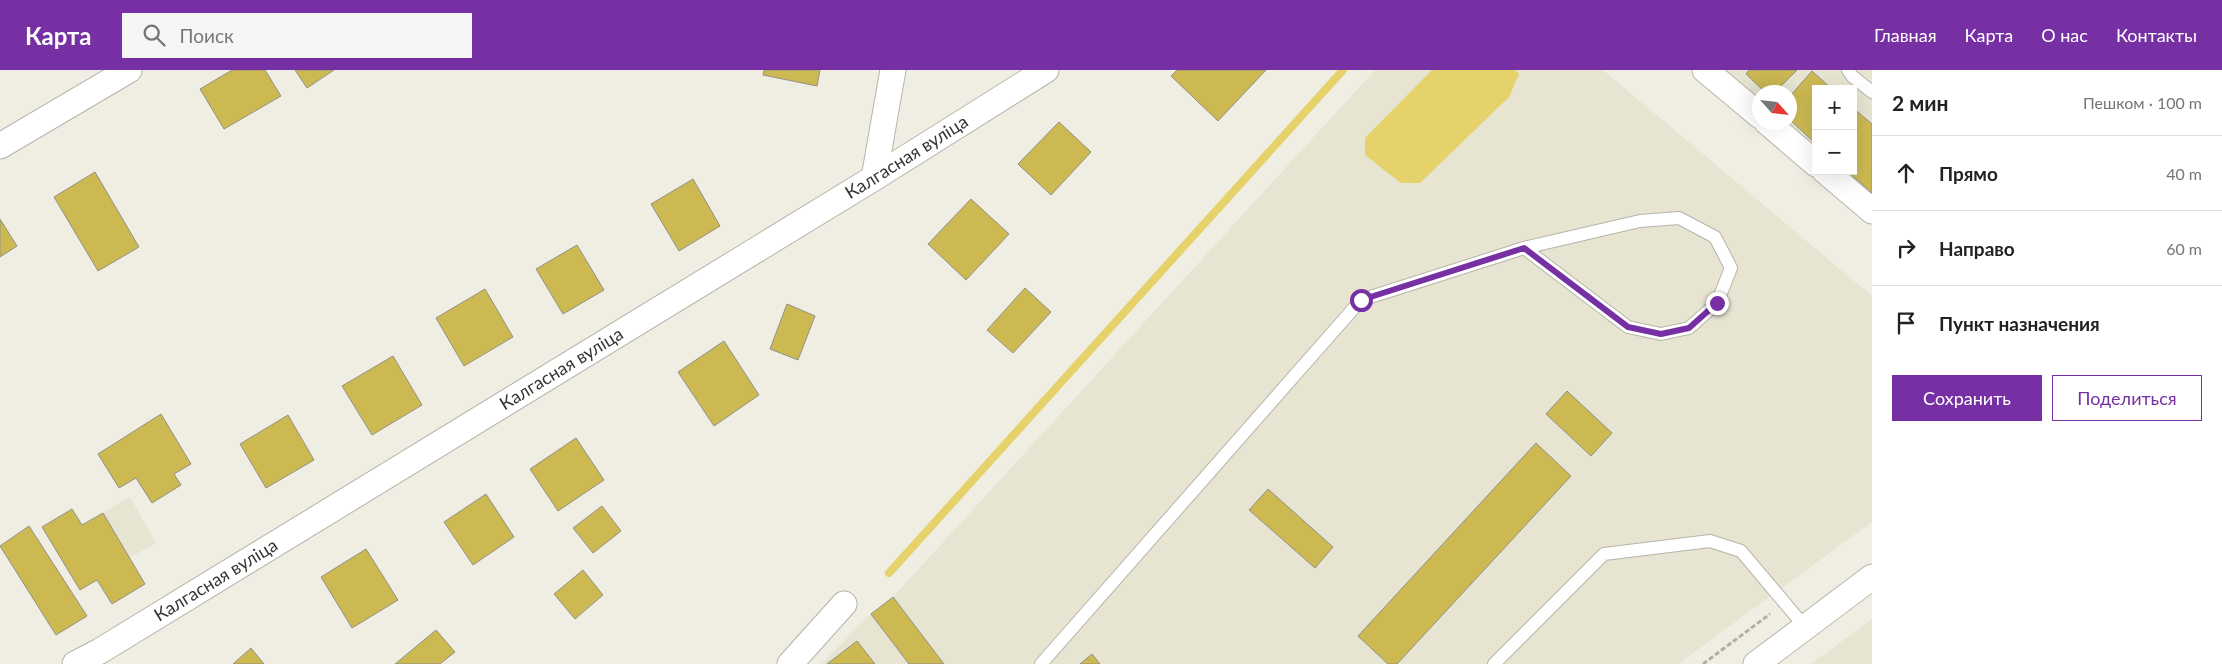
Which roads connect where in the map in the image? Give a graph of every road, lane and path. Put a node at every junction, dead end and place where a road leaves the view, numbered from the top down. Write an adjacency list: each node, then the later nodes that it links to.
1 (129, 70): 9 (street)
2 (893, 70): 12 (street)
3 (1046, 70): 12 (street, Калгасная вуліца)
4 (1705, 70): 7 (street)
5 (1848, 70): 6 (lane)
6 (1872, 92)
7 (1752, 109)
8 (1776, 130): 10 (street)
9 (0, 146)
10 (1812, 161)
11 (1830, 175): 13 (street)
12 (874, 178): 19 (street, Калгасная вуліца)
13 (1872, 211)
14 (1524, 248): 14 (lane); 21 (lane)
15 (1872, 577): 18 (street)
16 (1784, 603): 18 (lane); 22 (lane); 23 (path)
17 (844, 604): 20 (street)
18 (1805, 627): 24 (street)
19 (75, 664)
20 (790, 664)
21 (1041, 664)
22 (1494, 664)
23 (1703, 664)
24 (1756, 664)

